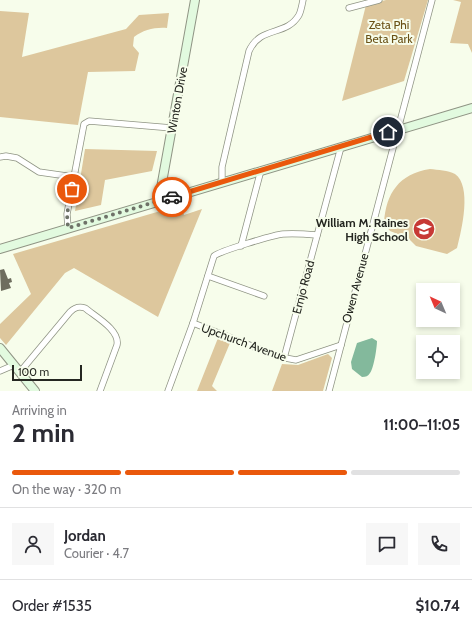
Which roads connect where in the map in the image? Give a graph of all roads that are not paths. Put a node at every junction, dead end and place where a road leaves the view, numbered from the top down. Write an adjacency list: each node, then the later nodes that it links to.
1 (195, 0): 7 (main road, Winton Drive)
2 (303, 0): 13 (street)
3 (379, 0): 5 (street)
4 (432, 0): 8 (street, Owen Avenue)
5 (349, 8)
6 (472, 108): 8 (main road)
7 (172, 128): 12 (street); 14 (main road, Winton Drive)
8 (397, 130): 9 (main road); 22 (street, Owen Avenue)
9 (341, 147): 11 (main road); 16 (street, Ernjo Road)
10 (0, 157): 12 (street)
11 (261, 170): 13 (main road); 17 (street)
12 (74, 177): 15 (street)
13 (222, 182): 14 (main road)
14 (162, 200): 15 (main road)
15 (68, 228): 18 (main road)
16 (317, 234): 17 (street); 24 (street, Ernjo Road)
17 (241, 246): 19 (street, Upchurch Avenue)
18 (0, 249)
19 (208, 276): 20 (street); 21 (street, Upchurch Avenue)
20 (264, 296)
21 (193, 323): 24 (street, Upchurch Avenue); 30 (street)
22 (341, 345): 24 (street, Upchurch Avenue); 31 (street, Owen Avenue)
23 (0, 348): 25 (main road)
24 (284, 358)
25 (14, 365): 26 (street); 27 (main road)
26 (0, 371)
27 (20, 372): 28 (main road); 29 (street)
28 (35, 391)
29 (100, 391)
30 (168, 391)
31 (329, 391)

